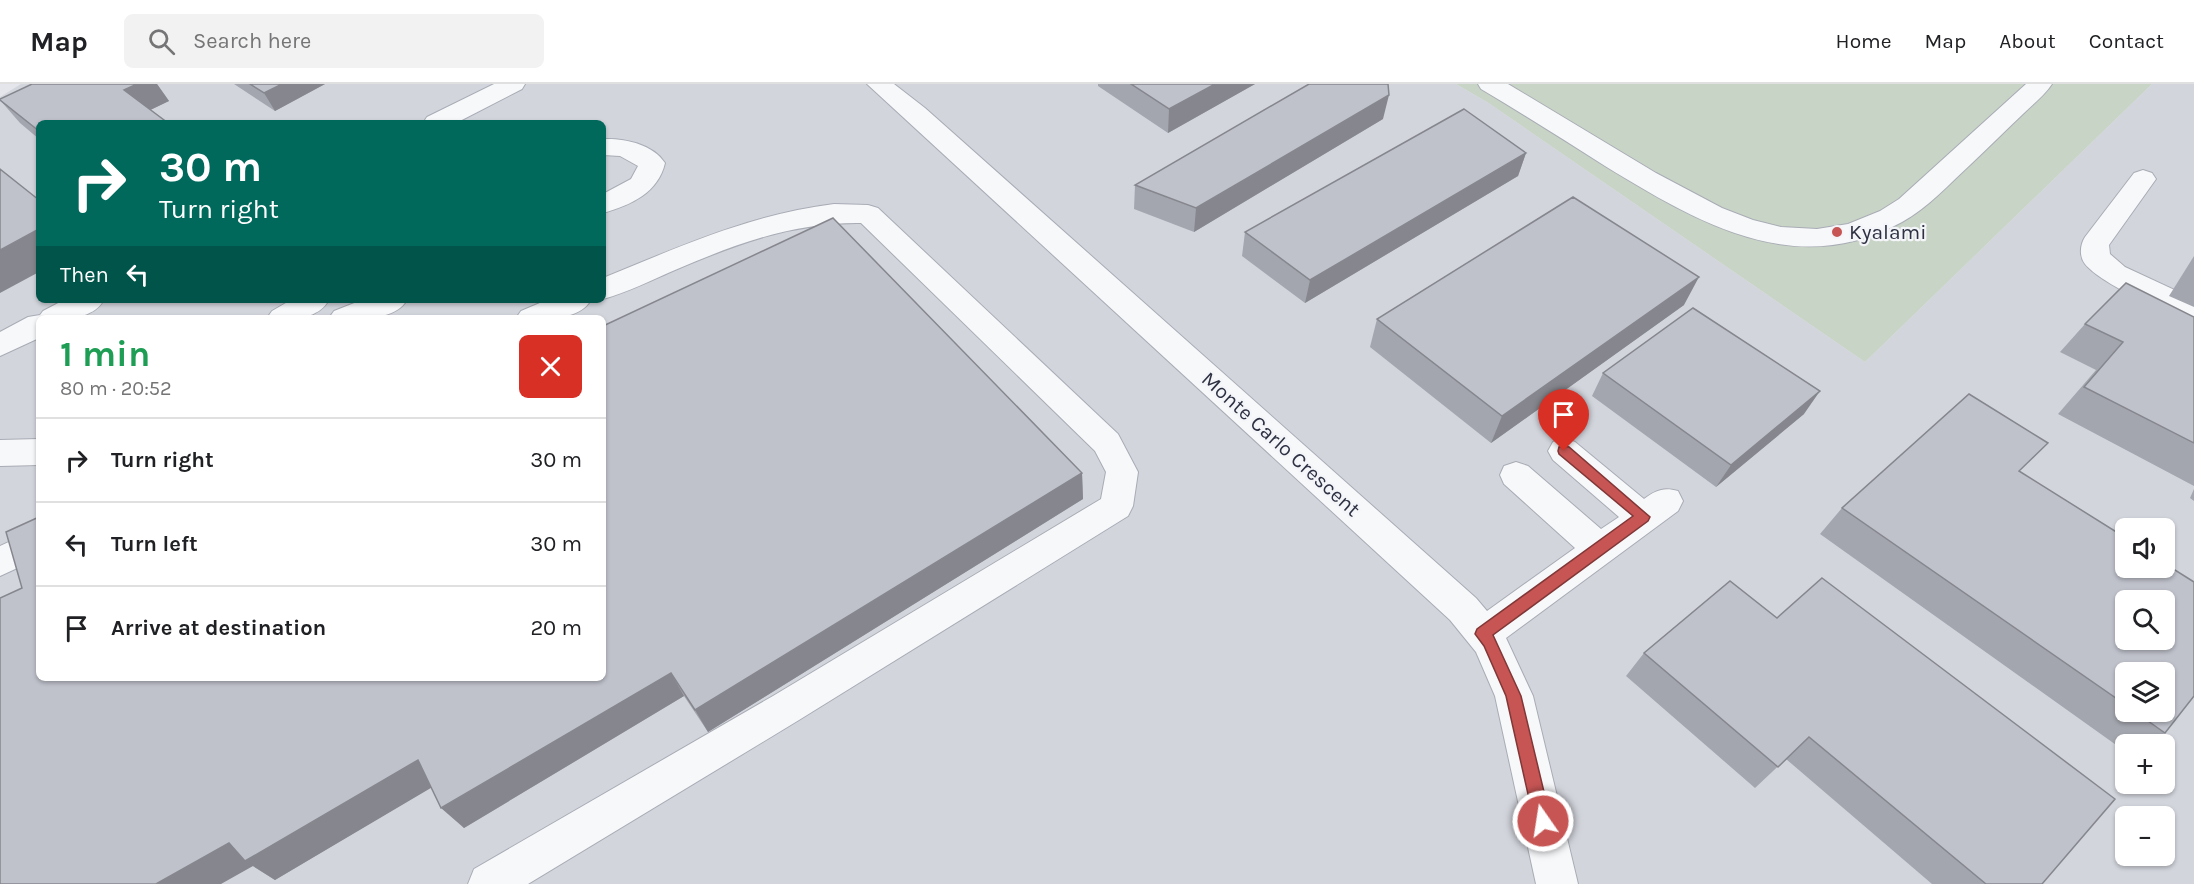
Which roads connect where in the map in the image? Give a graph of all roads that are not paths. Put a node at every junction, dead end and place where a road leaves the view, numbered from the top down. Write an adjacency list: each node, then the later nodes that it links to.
1 (513, 84): 5 (street)
2 (879, 84): 28 (street, Monte Carlo Crescent)
3 (1490, 84): 4 (street)
4 (2040, 84)
5 (442, 120)
6 (606, 147): 8 (street)
7 (2143, 179): 14 (street)
8 (606, 203)
9 (606, 288): 29 (street)
10 (83, 303): 15 (street)
11 (309, 303): 16 (street)
12 (384, 303): 17 (street)
13 (568, 303): 18 (street)
14 (2194, 311)
15 (59, 315)
16 (287, 315)
17 (352, 315)
18 (538, 315)
19 (36, 327): 20 (street)
20 (0, 345)
21 (1564, 451): 26 (street)
22 (36, 452): 23 (street)
23 (0, 453)
24 (1516, 475): 26 (street)
25 (36, 544): 27 (street)
26 (1599, 548): 28 (street)
27 (0, 562)
28 (1483, 634): 30 (street, Monte Carlo Crescent)
29 (489, 884)
30 (1557, 884)

